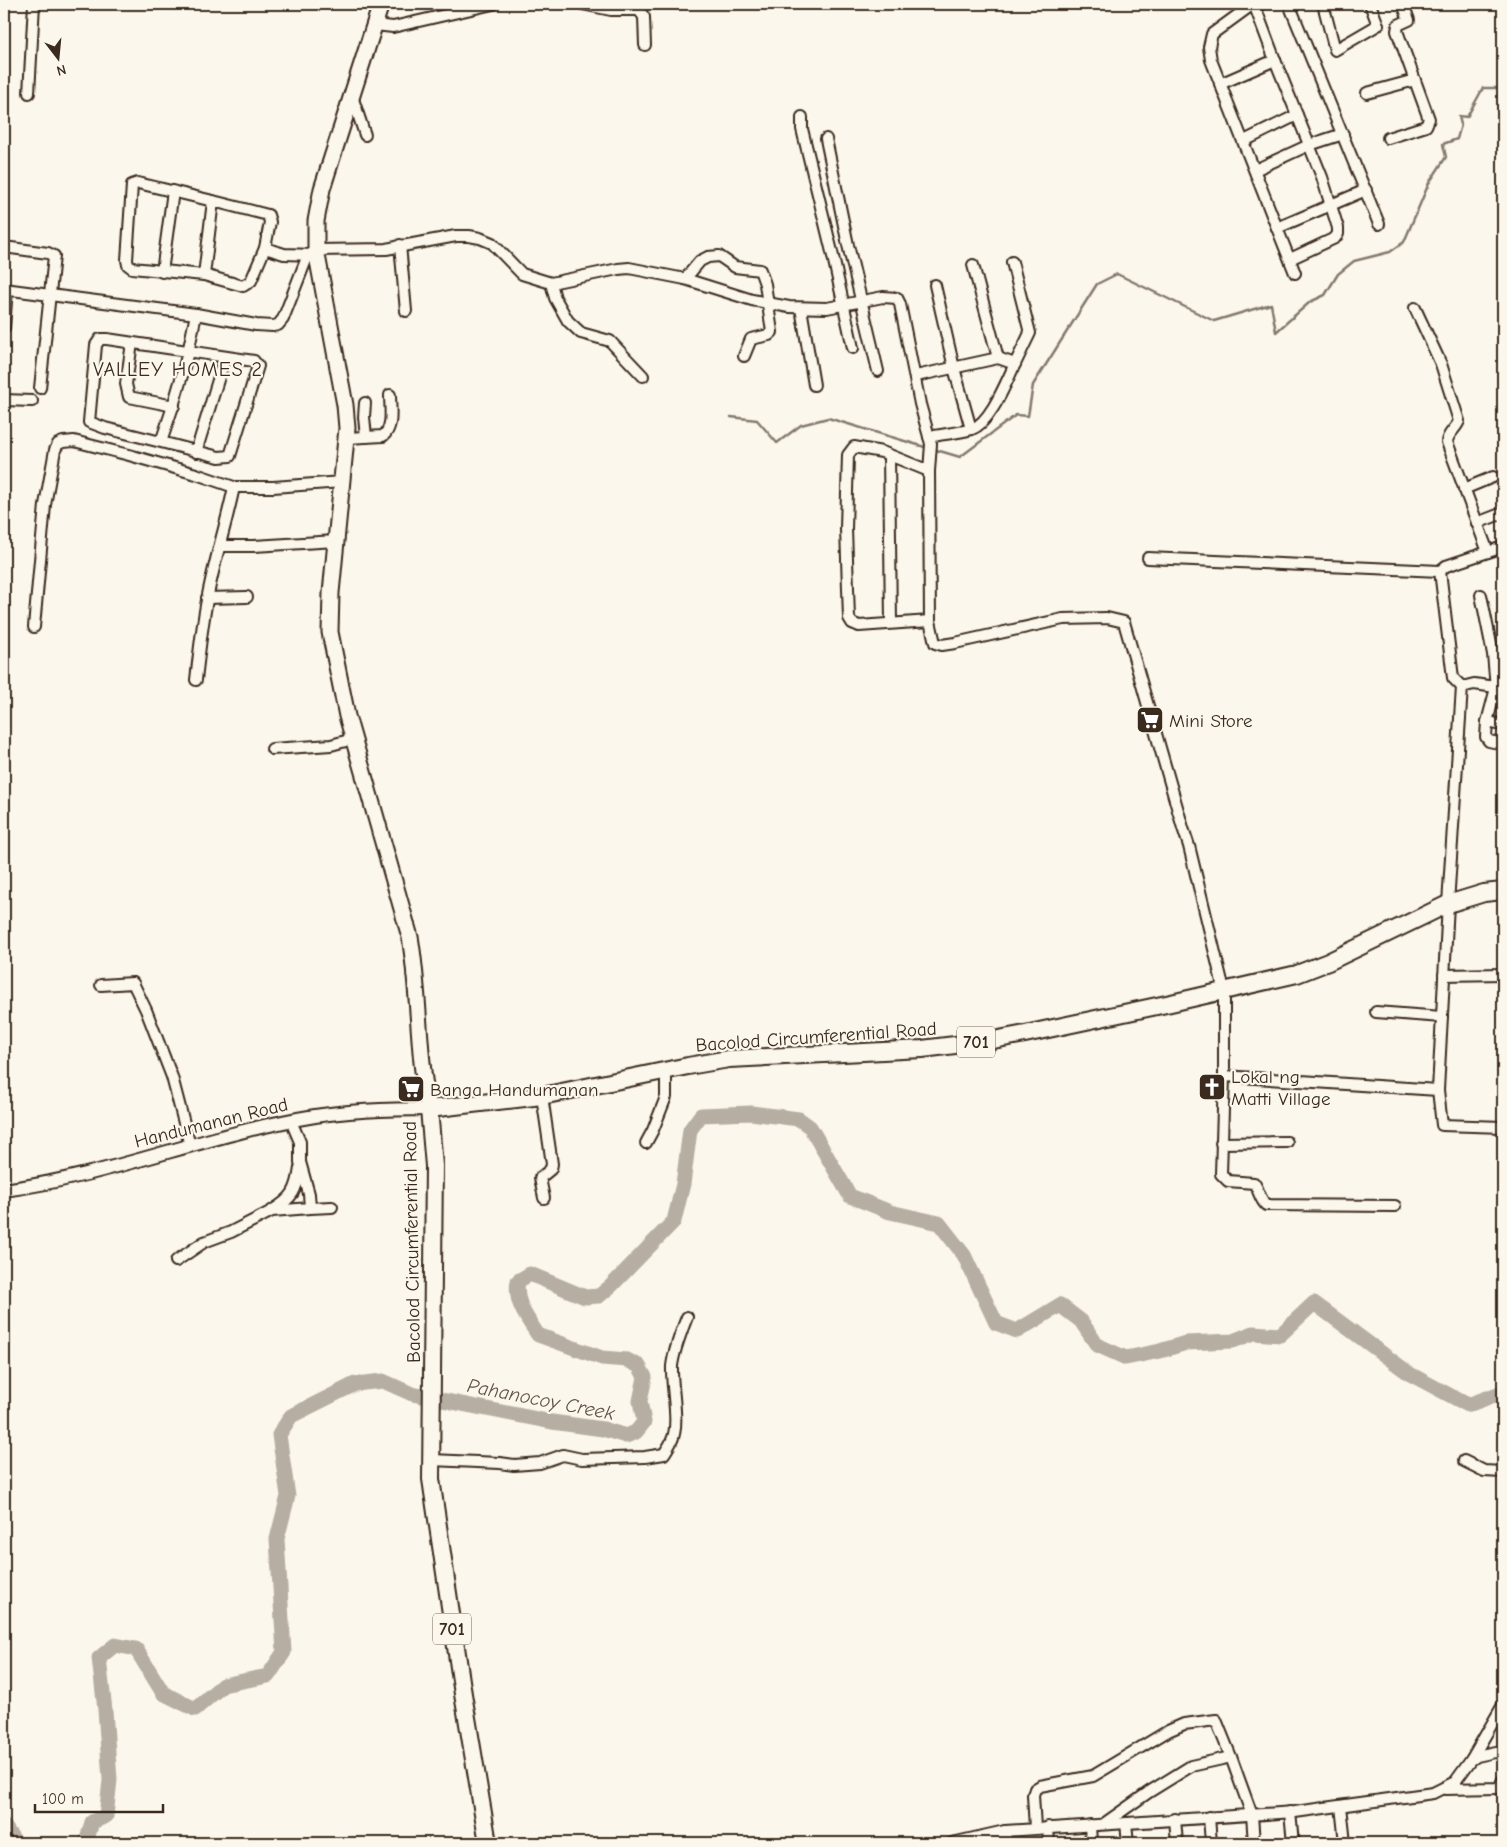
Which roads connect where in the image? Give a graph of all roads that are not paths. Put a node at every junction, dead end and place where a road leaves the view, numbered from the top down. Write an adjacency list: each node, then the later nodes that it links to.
1 (34, 4): 15 (street)
2 (381, 4): 10 (main road)
3 (493, 4): 10 (street)
4 (582, 4): 11 (street)
5 (1253, 4): 12 (street); 14 (street)
6 (1289, 4): 20 (street)
7 (1323, 4): 8 (street)
8 (1370, 4)
9 (1403, 4): 13 (street)
10 (375, 25): 17 (main road)
11 (645, 45)
12 (1275, 60): 14 (street); 18 (street)
13 (1415, 80): 16 (street); 22 (street)
14 (1220, 84): 24 (street)
15 (29, 93)
16 (1367, 93)
17 (352, 96): 21 (street); 36 (main road)
18 (1296, 115): 24 (street); 25 (street)
19 (802, 117): 50 (street)
20 (1343, 134): 25 (street); 27 (street)
21 (365, 135)
22 (1388, 138)
23 (826, 139): 48 (street)
24 (1244, 141): 26 (street)
25 (1309, 145): 26 (street); 30 (street)
26 (1254, 170): 32 (street)
27 (1366, 190): 30 (street); 31 (street)
28 (173, 191): 29 (street); 40 (street); 40 (street)
29 (213, 201): 35 (street); 42 (street)
30 (1330, 204): 32 (street); 37 (street)
31 (1379, 224)
32 (1277, 228): 37 (street)
33 (400, 245): 36 (street); 44 (street); 53 (street)
34 (4, 247): 47 (street)
35 (265, 248): 36 (street); 42 (street)
36 (313, 253): 54 (street); 76 (main road)
37 (1290, 258): 41 (street)
38 (1012, 262): 62 (street)
39 (973, 265): 61 (street)
40 (162, 272): 42 (street)
41 (1294, 273)
42 (204, 275)
43 (685, 279): 44 (street); 49 (street); 49 (street)
44 (551, 283): 65 (street)
45 (935, 285): 63 (street)
46 (5, 289): 47 (street); 55 (street)
47 (51, 295): 54 (street); 68 (street)
48 (862, 301): 50 (street); 64 (street); 66 (street)
49 (768, 303): 51 (street); 59 (street)
50 (842, 305): 51 (street); 57 (street)
51 (800, 308): 67 (street)
52 (1415, 308): 85 (street)
53 (406, 311)
54 (196, 314): 58 (street)
55 (4, 328)
56 (132, 343): 58 (street); 73 (street); 78 (street)
57 (853, 348)
58 (189, 350): 60 (street); 73 (street)
59 (744, 356)
60 (225, 357): 79 (street); 79 (street)
61 (998, 358): 62 (street); 63 (street)
62 (1015, 364): 74 (street)
63 (954, 368): 66 (street); 74 (street)
64 (878, 371)
65 (643, 376)
66 (916, 376): 77 (street)
67 (814, 385)
68 (40, 388)
69 (390, 395): 75 (street)
70 (4, 400): 71 (street)
71 (32, 401)
72 (365, 402): 75 (street)
73 (174, 406): 78 (street)
74 (971, 429): 77 (street)
75 (366, 437): 76 (street)
76 (346, 438): 83 (main road)
77 (930, 440): 81 (street)
78 (162, 442): 79 (street)
79 (196, 452)
80 (889, 455): 81 (street); 98 (street); 98 (street)
81 (929, 472): 97 (street)
82 (1492, 477): 85 (street)
83 (342, 482): 84 (street); 88 (main road)
84 (234, 488): 89 (street); 99 (street)
85 (1464, 489): 87 (street)
86 (1503, 513): 87 (street)
87 (1477, 523): 91 (street)
88 (336, 541): 89 (street); 106 (main road)
89 (221, 546): 96 (street)
90 (1503, 547): 91 (street)
91 (1488, 552): 93 (street)
92 (1148, 558): 93 (street)
93 (1440, 571): 103 (street)
94 (1481, 595): 100 (street)
95 (247, 597): 96 (street)
96 (207, 598): 101 (street)
97 (930, 621): 98 (street); 114 (street)
98 (891, 623)
99 (34, 627)
100 (1498, 654): 102 (street)
101 (196, 680)
102 (1501, 686): 103 (street); 104 (street)
103 (1462, 687): 110 (street)
104 (1486, 722): 105 (street); 107 (street)
105 (1503, 725)
106 (353, 739): 108 (street); 121 (main road)
107 (1503, 744)
108 (272, 749)
109 (1503, 891): 110 (main road, Bacolod Circumferential Road / 701)
110 (1448, 904): 112 (street); 114 (main road, Bacolod Circumferential Road / 701)
111 (1503, 974): 112 (street)
112 (1444, 975): 116 (street)
113 (100, 985): 127 (street)
114 (1224, 990): 117 (main road, Bacolod Circumferential Road / 701); 118 (street)
115 (1376, 1012): 116 (street)
116 (1442, 1017): 119 (street)
117 (666, 1070): 120 (main road, Bacolod Circumferential Road / 701); 125 (street)
118 (1224, 1076): 119 (street); 126 (street)
119 (1438, 1090): 123 (street)
120 (542, 1096): 121 (main road, Bacolod Circumferential Road / 701); 130 (street)
121 (429, 1109): 122 (street, Handumanan Road); 137 (main road, Bacolod Circumferential Road / 701)
122 (291, 1121): 127 (street, Handumanan Road); 128 (street)
123 (1503, 1127)
124 (1287, 1142): 126 (street)
125 (646, 1143)
126 (1221, 1143): 131 (street)
127 (190, 1146): 129 (street, Handumanan Road)
128 (300, 1162): 133 (street); 134 (street)
129 (4, 1190)
130 (544, 1198)
131 (1394, 1206)
132 (332, 1207): 133 (street)
133 (310, 1208): 134 (street)
134 (272, 1211): 135 (street)
135 (176, 1262)
136 (687, 1317): 137 (street)
137 (431, 1460): 158 (main road, Bacolod Circumferential Road / 701)
138 (1464, 1461): 139 (street)
139 (1503, 1472)
140 (1503, 1705): 143 (street)
141 (1503, 1753): 143 (street)
142 (1231, 1757): 148 (street); 151 (street); 154 (street)
143 (1471, 1760): 145 (street)
144 (1503, 1780): 145 (street)
145 (1444, 1789): 146 (street)
146 (1340, 1806): 147 (street); 168 (street)
147 (1290, 1812): 148 (street); 167 (street)
148 (1252, 1815): 149 (street); 166 (street)
149 (1209, 1817): 150 (street); 165 (street)
150 (1175, 1819): 152 (street); 164 (street)
151 (1104, 1823): 152 (street); 153 (street)
152 (1126, 1823): 163 (street)
153 (1090, 1825): 155 (street); 162 (street)
154 (1035, 1828): 155 (street); 156 (street)
155 (1048, 1828): 161 (street)
156 (1004, 1831): 157 (street); 160 (street)
157 (965, 1842): 159 (street)
158 (488, 1843)
159 (952, 1843)
160 (1006, 1843)
161 (1049, 1843)
162 (1091, 1843)
163 (1128, 1843)
164 (1177, 1843)
165 (1211, 1843)
166 (1254, 1843)
167 (1293, 1843)
168 (1345, 1843)

